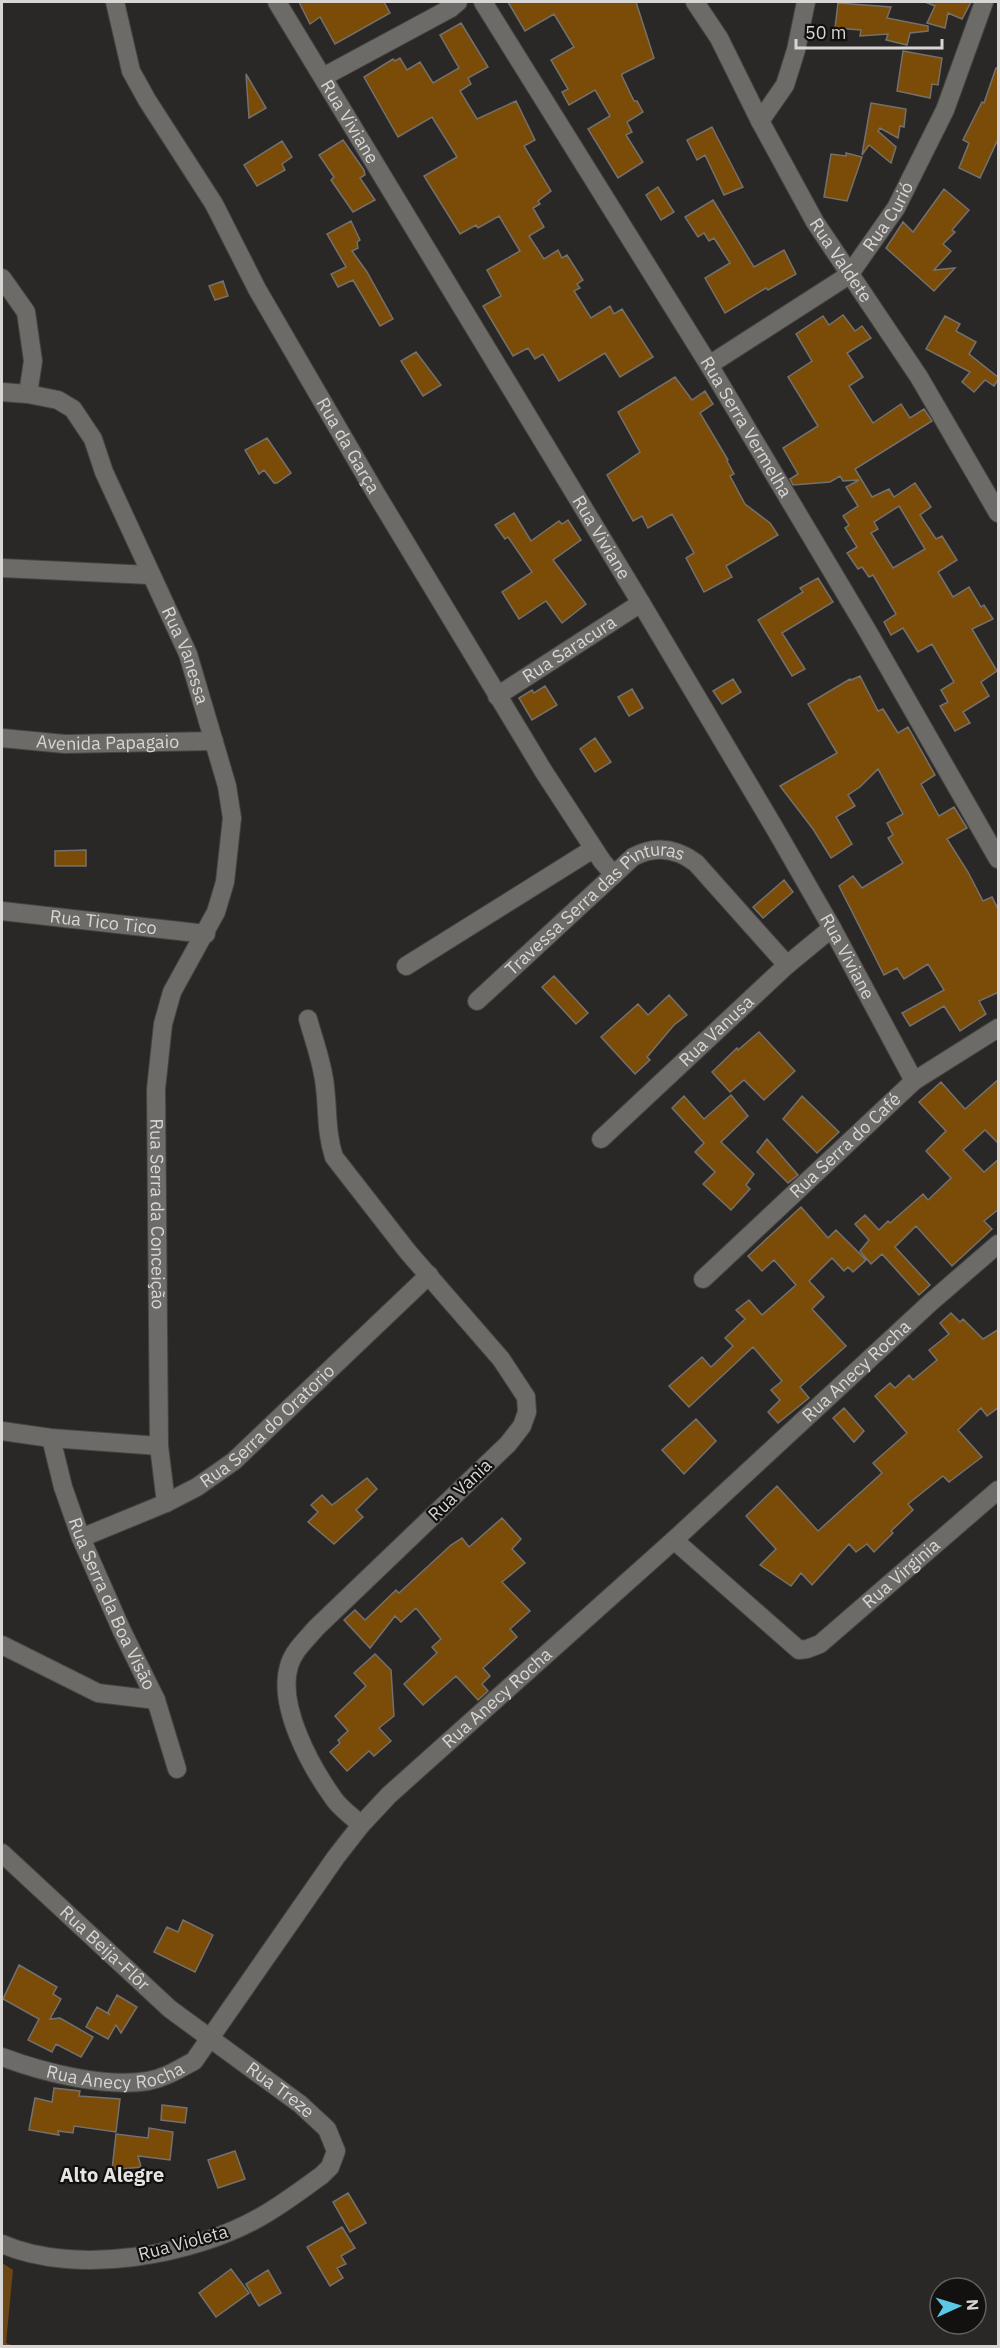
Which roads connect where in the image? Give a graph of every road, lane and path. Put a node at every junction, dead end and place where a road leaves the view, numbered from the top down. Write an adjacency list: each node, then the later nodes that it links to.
1 (115, 2): 19 (street, Rua da Garça)
2 (277, 2): 8 (street, Rua Viviane)
3 (458, 2): 8 (street)
4 (483, 2): 12 (street, Rua Serra Vermelha)
5 (695, 2): 9 (street, Rua Valdete)
6 (806, 2): 9 (street)
7 (984, 2): 10 (street, Rua Curió)
8 (323, 77): 18 (street, Rua Viviane)
9 (760, 121): 10 (street, Rua Valdete)
10 (849, 275): 12 (street, Rua Curió); 15 (street, Rua Valdete)
11 (2, 278): 14 (street)
12 (709, 365): 23 (street, Rua Serra Vermelha)
13 (2, 392): 14 (street)
14 (28, 394): 17 (street, Rua Vanessa)
15 (999, 513)
16 (2, 568): 17 (street)
17 (150, 575): 21 (street, Rua Vanessa)
18 (641, 603): 19 (street, Rua Saracura); 26 (street, Rua Viviane)
19 (497, 696): 22 (street, Rua da Garça)
20 (2, 738): 21 (street, Avenida Papagaio)
21 (214, 741): 27 (street, Rua Vanessa)
22 (593, 849): 24 (street, Rua da Garça); 29 (street)
23 (999, 859)
24 (614, 875): 28 (street, Travessa Serra das Pinturas); 30 (street, Travessa Serra das Pinturas)
25 (2, 910): 27 (street, Rua Tico Tico)
26 (832, 928): 28 (street, Rua Vanusa); 33 (street, Rua Viviane)
27 (206, 934): 40 (street, Rua Serra da Conceição)
28 (787, 965): 34 (street, Rua Vanusa)
29 (406, 966)
30 (477, 1001)
31 (308, 1019): 36 (street, Rua Vania)
32 (999, 1028): 33 (street, Rua Serra do Café)
33 (914, 1081): 37 (street, Rua Serra do Café)
34 (601, 1139)
35 (999, 1244): 44 (street, Rua Anecy Rocha)
36 (429, 1275): 42 (street, Rua Serra do Oratorio); 48 (street, Rua Vania)
37 (703, 1279)
38 (2, 1431): 39 (street)
39 (51, 1438): 40 (street); 43 (street, Rua Serra da Boa Visão)
40 (159, 1446): 42 (street, Rua Serra da Conceição)
41 (999, 1490): 44 (street, Rua Virginia)
42 (166, 1503): 43 (street, Rua Serra do Oratorio)
43 (81, 1538): 46 (street, Rua Serra da Boa Visão)
44 (674, 1540): 48 (street, Rua Anecy Rocha)
45 (2, 1645): 46 (street)
46 (156, 1700): 47 (street, Rua Serra da Boa Visão)
47 (177, 1769)
48 (361, 1824): 50 (street, Rua Anecy Rocha)
49 (2, 1853): 50 (street, Rua Beija-Flôr)
50 (211, 2039): 51 (street, Rua Anecy Rocha); 52 (street, Rua Treze)
51 (2, 2056)
52 (336, 2151): 53 (street, Rua Violeta)
53 (2, 2244)

